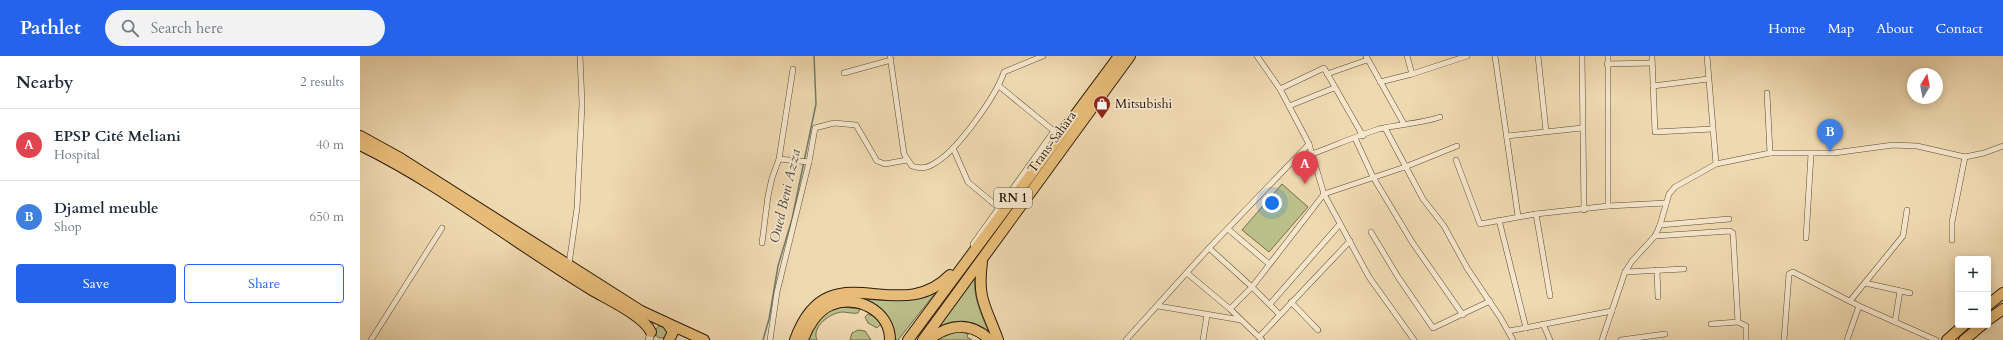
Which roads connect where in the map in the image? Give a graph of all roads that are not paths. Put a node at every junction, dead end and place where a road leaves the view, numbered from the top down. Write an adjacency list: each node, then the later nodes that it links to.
1 (580, 56): 81 (street)
2 (1027, 56): 17 (street)
3 (1043, 56): 17 (street)
4 (1119, 56): 79 (highway, RN 1)
5 (1130, 56): 80 (highway, Trans-Sahara / RN 1)
6 (1257, 56): 29 (street)
7 (1407, 56): 23 (street)
8 (1465, 56): 23 (street)
9 (1494, 56): 40 (street)
10 (1538, 56): 37 (street)
11 (1582, 56): 35 (street)
12 (1608, 56): 19 (street)
13 (1652, 56): 18 (street)
14 (1707, 56): 24 (street)
15 (891, 58): 21 (street); 52 (street)
16 (1366, 58): 22 (street); 25 (street)
17 (1030, 62): 26 (street)
18 (1652, 63): 19 (street); 27 (street)
19 (1607, 64): 60 (street)
20 (793, 69): 51 (street)
21 (844, 73)
22 (1327, 74): 28 (street); 29 (street)
23 (1412, 74): 25 (street)
24 (1708, 79): 27 (street); 36 (street)
25 (1380, 82): 33 (street)
26 (999, 86): 46 (street); 61 (street)
27 (1653, 86): 36 (street)
28 (1334, 88): 31 (street); 39 (street)
29 (1280, 89): 31 (street)
30 (1767, 93): 47 (street)
31 (1289, 106): 42 (street)
32 (1440, 117): 33 (street)
33 (1404, 124): 34 (street)
34 (1384, 128): 39 (street); 56 (street)
35 (1582, 128): 37 (street); 62 (street)
36 (1712, 129): 55 (street)
37 (1546, 131): 40 (street)
38 (360, 136): 81 (highway)
39 (1362, 136): 41 (street)
40 (1507, 136): 65 (street)
41 (1356, 138): 48 (street); 57 (street)
42 (1309, 144): 48 (street); 71 (street)
43 (360, 145): 120 (highway)
44 (1457, 146): 56 (street)
45 (2003, 146): 50 (street)
46 (953, 148): 52 (street); 61 (street)
47 (1770, 153): 49 (street); 55 (street)
48 (1312, 154): 58 (street)
49 (1811, 154): 50 (street); 74 (street)
50 (1965, 157): 75 (street)
51 (779, 159): 54 (street); 77 (street)
52 (907, 160): 54 (street)
53 (1456, 160): 67 (street)
54 (809, 162): 125 (street)
55 (1716, 164): 59 (street)
56 (1405, 167): 57 (street); 96 (street)
57 (1373, 177): 58 (street); 106 (street)
58 (1324, 194): 68 (street); 82 (street)
59 (1666, 203): 60 (street); 69 (street)
60 (1608, 206): 62 (street)
61 (999, 208): 79 (street)
62 (1584, 210): 64 (street)
63 (1907, 210): 87 (street)
64 (1536, 214): 65 (street); 92 (street)
65 (1518, 216): 67 (street)
66 (1729, 219): 69 (street)
67 (1499, 220): 114 (street)
68 (1340, 224): 76 (street); 98 (street)
69 (1660, 225): 73 (street)
70 (442, 228): 122 (street)
71 (1228, 229): 78 (street); 82 (street)
72 (1370, 232): 106 (street)
73 (1655, 236): 85 (street); 109 (street)
74 (1806, 238)
75 (1952, 240)
76 (1350, 241): 95 (street); 136 (street)
77 (762, 243)
78 (1209, 248): 86 (street); 88 (street)
79 (974, 251): 126 (highway); 129 (highway, RN 1)
80 (982, 262): 130 (highway, Trans-Sahara / RN 1); 133 (highway)
81 (569, 264): 111 (highway)
82 (1269, 264): 88 (street)
83 (1684, 269): 84 (street)
84 (1657, 270): 85 (street); 93 (street)
85 (1625, 272): 103 (street)
86 (1187, 273): 99 (street); 101 (street)
87 (1865, 282): 89 (street); 94 (street)
88 (1252, 286): 98 (street); 101 (street)
89 (1900, 290): 90 (street); 110 (street)
90 (1910, 293)
91 (2003, 293): 97 (highway)
92 (1550, 296)
93 (1658, 297)
94 (1850, 301): 100 (street); 142 (street)
95 (1291, 302): 104 (street); 117 (street)
96 (1490, 302): 106 (street); 118 (street)
97 (1991, 303)
98 (1270, 304): 104 (street)
99 (1158, 306): 105 (street); 134 (street)
100 (1859, 306): 110 (street); 143 (street)
101 (1230, 309): 108 (street)
102 (2003, 309): 107 (highway)
103 (1612, 311): 112 (street); 139 (street)
104 (1279, 314): 121 (street)
105 (1207, 315): 108 (street); 135 (street)
106 (1463, 315)
107 (1991, 318)
108 (1241, 320): 121 (street)
109 (1738, 322): 113 (street); 141 (street)
110 (1895, 322): 144 (street)
111 (666, 323): 120 (highway); 123 (highway); 124 (highway)
112 (1544, 324): 114 (street); 138 (street)
113 (1711, 324)
114 (1526, 328): 118 (street)
115 (1961, 328): 145 (highway)
116 (1978, 328): 146 (highway)
117 (1318, 330)
118 (1509, 331): 137 (street)
119 (1665, 334): 140 (street)
120 (651, 336)
121 (1260, 338)
122 (371, 340)
123 (669, 340)
124 (704, 340)
125 (770, 340)
126 (795, 340)
127 (803, 340): 128 (highway)
128 (890, 340)
129 (908, 340)
130 (923, 340)
131 (928, 340): 132 (highway)
132 (990, 340)
133 (998, 340)
134 (1126, 340)
135 (1203, 340)
136 (1414, 340)
137 (1513, 340)
138 (1550, 340)
139 (1602, 340)
140 (1621, 340)
141 (1746, 340)
142 (1784, 340)
143 (1847, 340)
144 (1936, 340)
145 (1947, 340)
146 (1964, 340)

